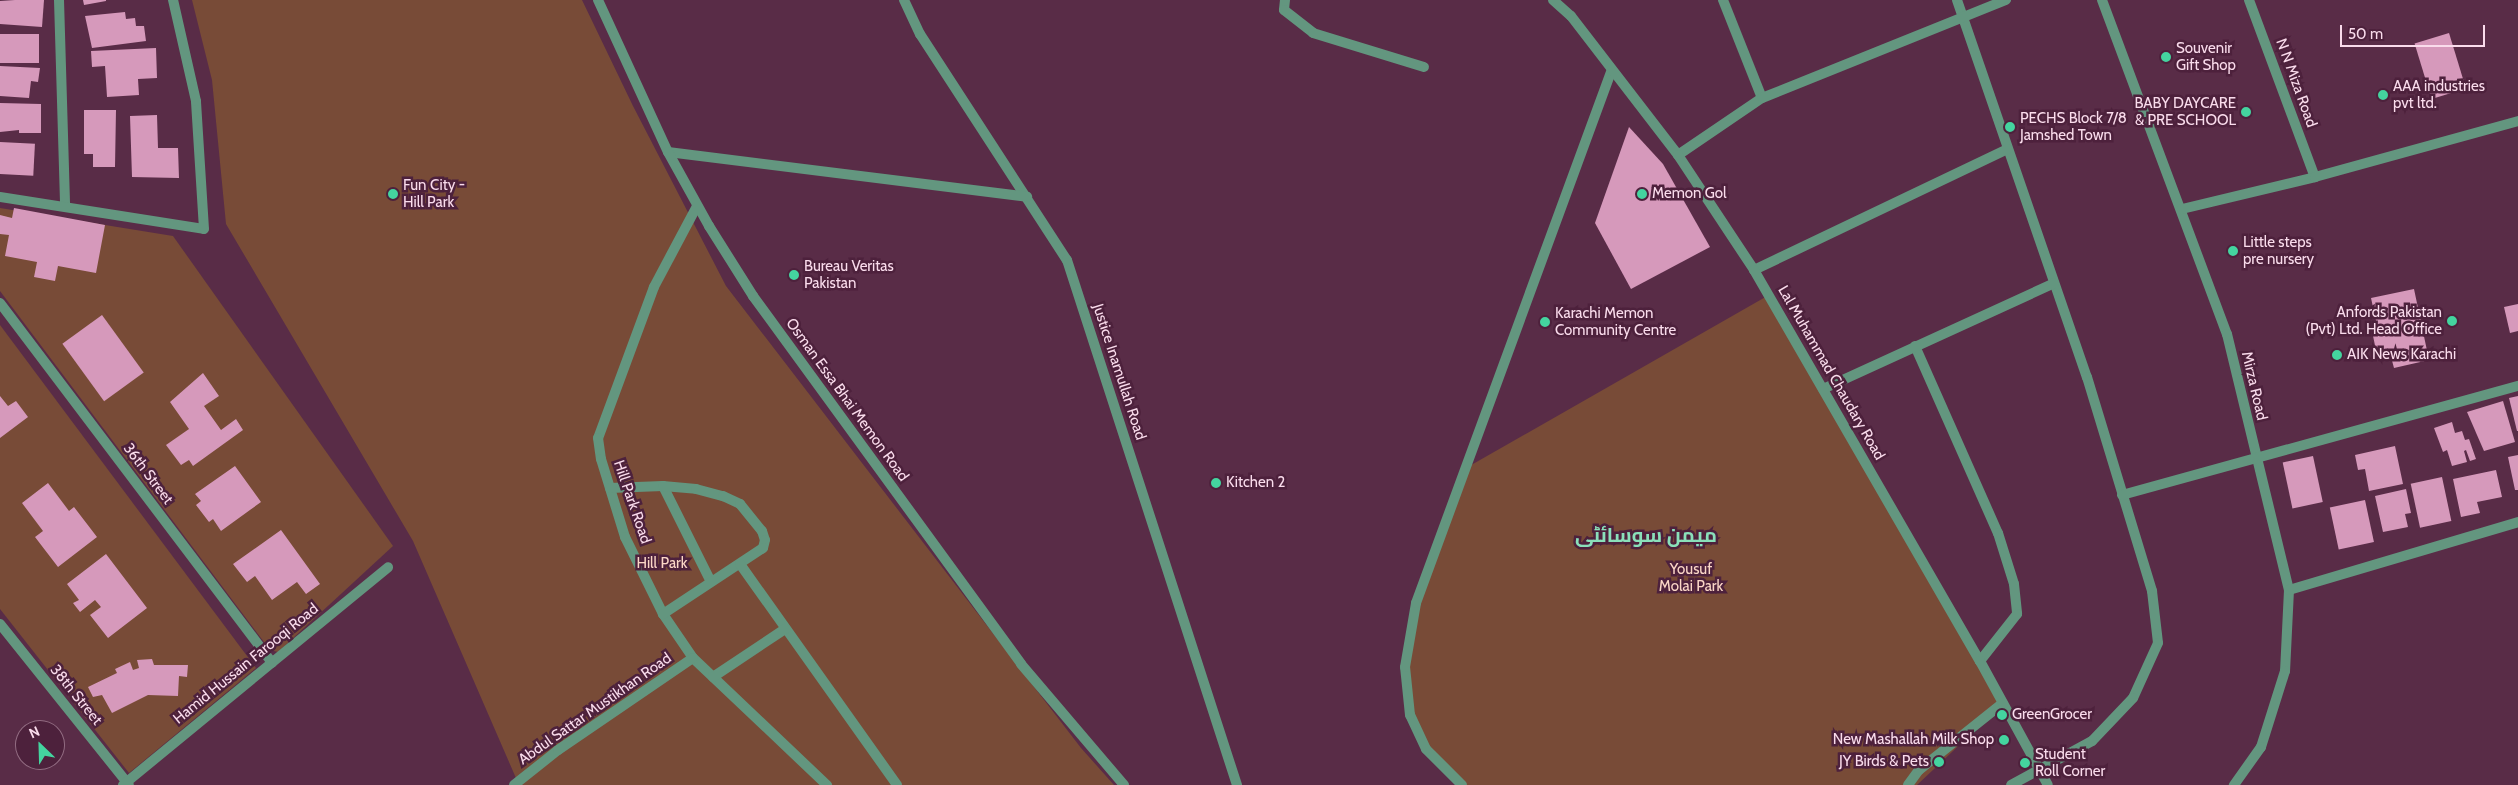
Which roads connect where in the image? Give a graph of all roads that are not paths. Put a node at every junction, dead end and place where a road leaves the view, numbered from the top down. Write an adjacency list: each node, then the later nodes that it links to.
1 (59, 0): 23 (street)
2 (173, 0): 23 (street)
3 (598, 0): 18 (street, Osman Essa Bhai Memon Road)
4 (904, 0): 22 (street, Justice Inamullah Road)
5 (1285, 0): 13 (street)
6 (1553, 0): 14 (street, Lal Muhammad Chaudary Road)
7 (1723, 0): 15 (street)
8 (1957, 0): 12 (street)
9 (2006, 0): 12 (street)
10 (2102, 0): 25 (street, Mirza Road)
11 (2249, 0): 20 (street, N N Miza Road)
12 (1962, 17): 15 (street); 17 (street)
13 (1424, 67)
14 (1611, 72): 19 (street, Lal Muhammad Chaudary Road); 56 (street)
15 (1762, 98): 19 (street)
16 (2518, 121): 20 (street)
17 (2008, 149): 26 (street); 27 (street)
18 (668, 152): 22 (street); 24 (street, Osman Essa Bhai Memon Road)
19 (1678, 154): 26 (street, Lal Muhammad Chaudary Road)
20 (2316, 177): 25 (street)
21 (0, 196): 23 (street)
22 (1027, 196): 55 (street, Justice Inamullah Road)
23 (65, 206)
24 (697, 206): 34 (street, Hill Park Road); 54 (street, Osman Essa Bhai Memon Road)
25 (2182, 209): 32 (street, Mirza Road)
26 (1754, 270): 31 (street, Lal Muhammad Chaudary Road)
27 (2054, 283): 29 (street); 35 (street)
28 (0, 303): 46 (street, 36th Street)
29 (1915, 346): 31 (street); 45 (street)
30 (2518, 386): 32 (street)
31 (1823, 389): 45 (street, Lal Muhammad Chaudary Road)
32 (2255, 458): 35 (street); 40 (street, Mirza Road)
33 (663, 486): 34 (street); 37 (street); 39 (street)
34 (610, 488): 41 (street, Hill Park Road)
35 (2122, 495): 49 (street)
36 (2518, 522): 40 (street)
37 (740, 564): 39 (street); 43 (street)
38 (388, 567): 46 (street, Hamid Hussain Farooqi Road)
39 (711, 582): 41 (street)
40 (2289, 590): 60 (street, Mirza Road)
41 (663, 614): 44 (street, Hill Park Road)
42 (0, 624): 50 (street, 38th Street)
43 (785, 629): 47 (street); 53 (street)
44 (693, 658): 47 (street, Hill Park Road); 51 (street, Abdul Sattar Mustikhan Road)
45 (1980, 661): 48 (street, Lal Muhammad Chaudary Road)
46 (272, 663): 50 (street, Hamid Hussain Farooqi Road)
47 (712, 677): 52 (street, Hill Park Road)
48 (2003, 703): 49 (street, Lal Muhammad Chaudary Road); 57 (street)
49 (2038, 769): 58 (street); 59 (street, Lal Muhammad Chaudary Road)
50 (126, 784)
51 (514, 785)
52 (827, 785)
53 (897, 785)
54 (1124, 785)
55 (1237, 785)
56 (1462, 785)
57 (1908, 785)
58 (2011, 785)
59 (2048, 785)
60 (2234, 785)

